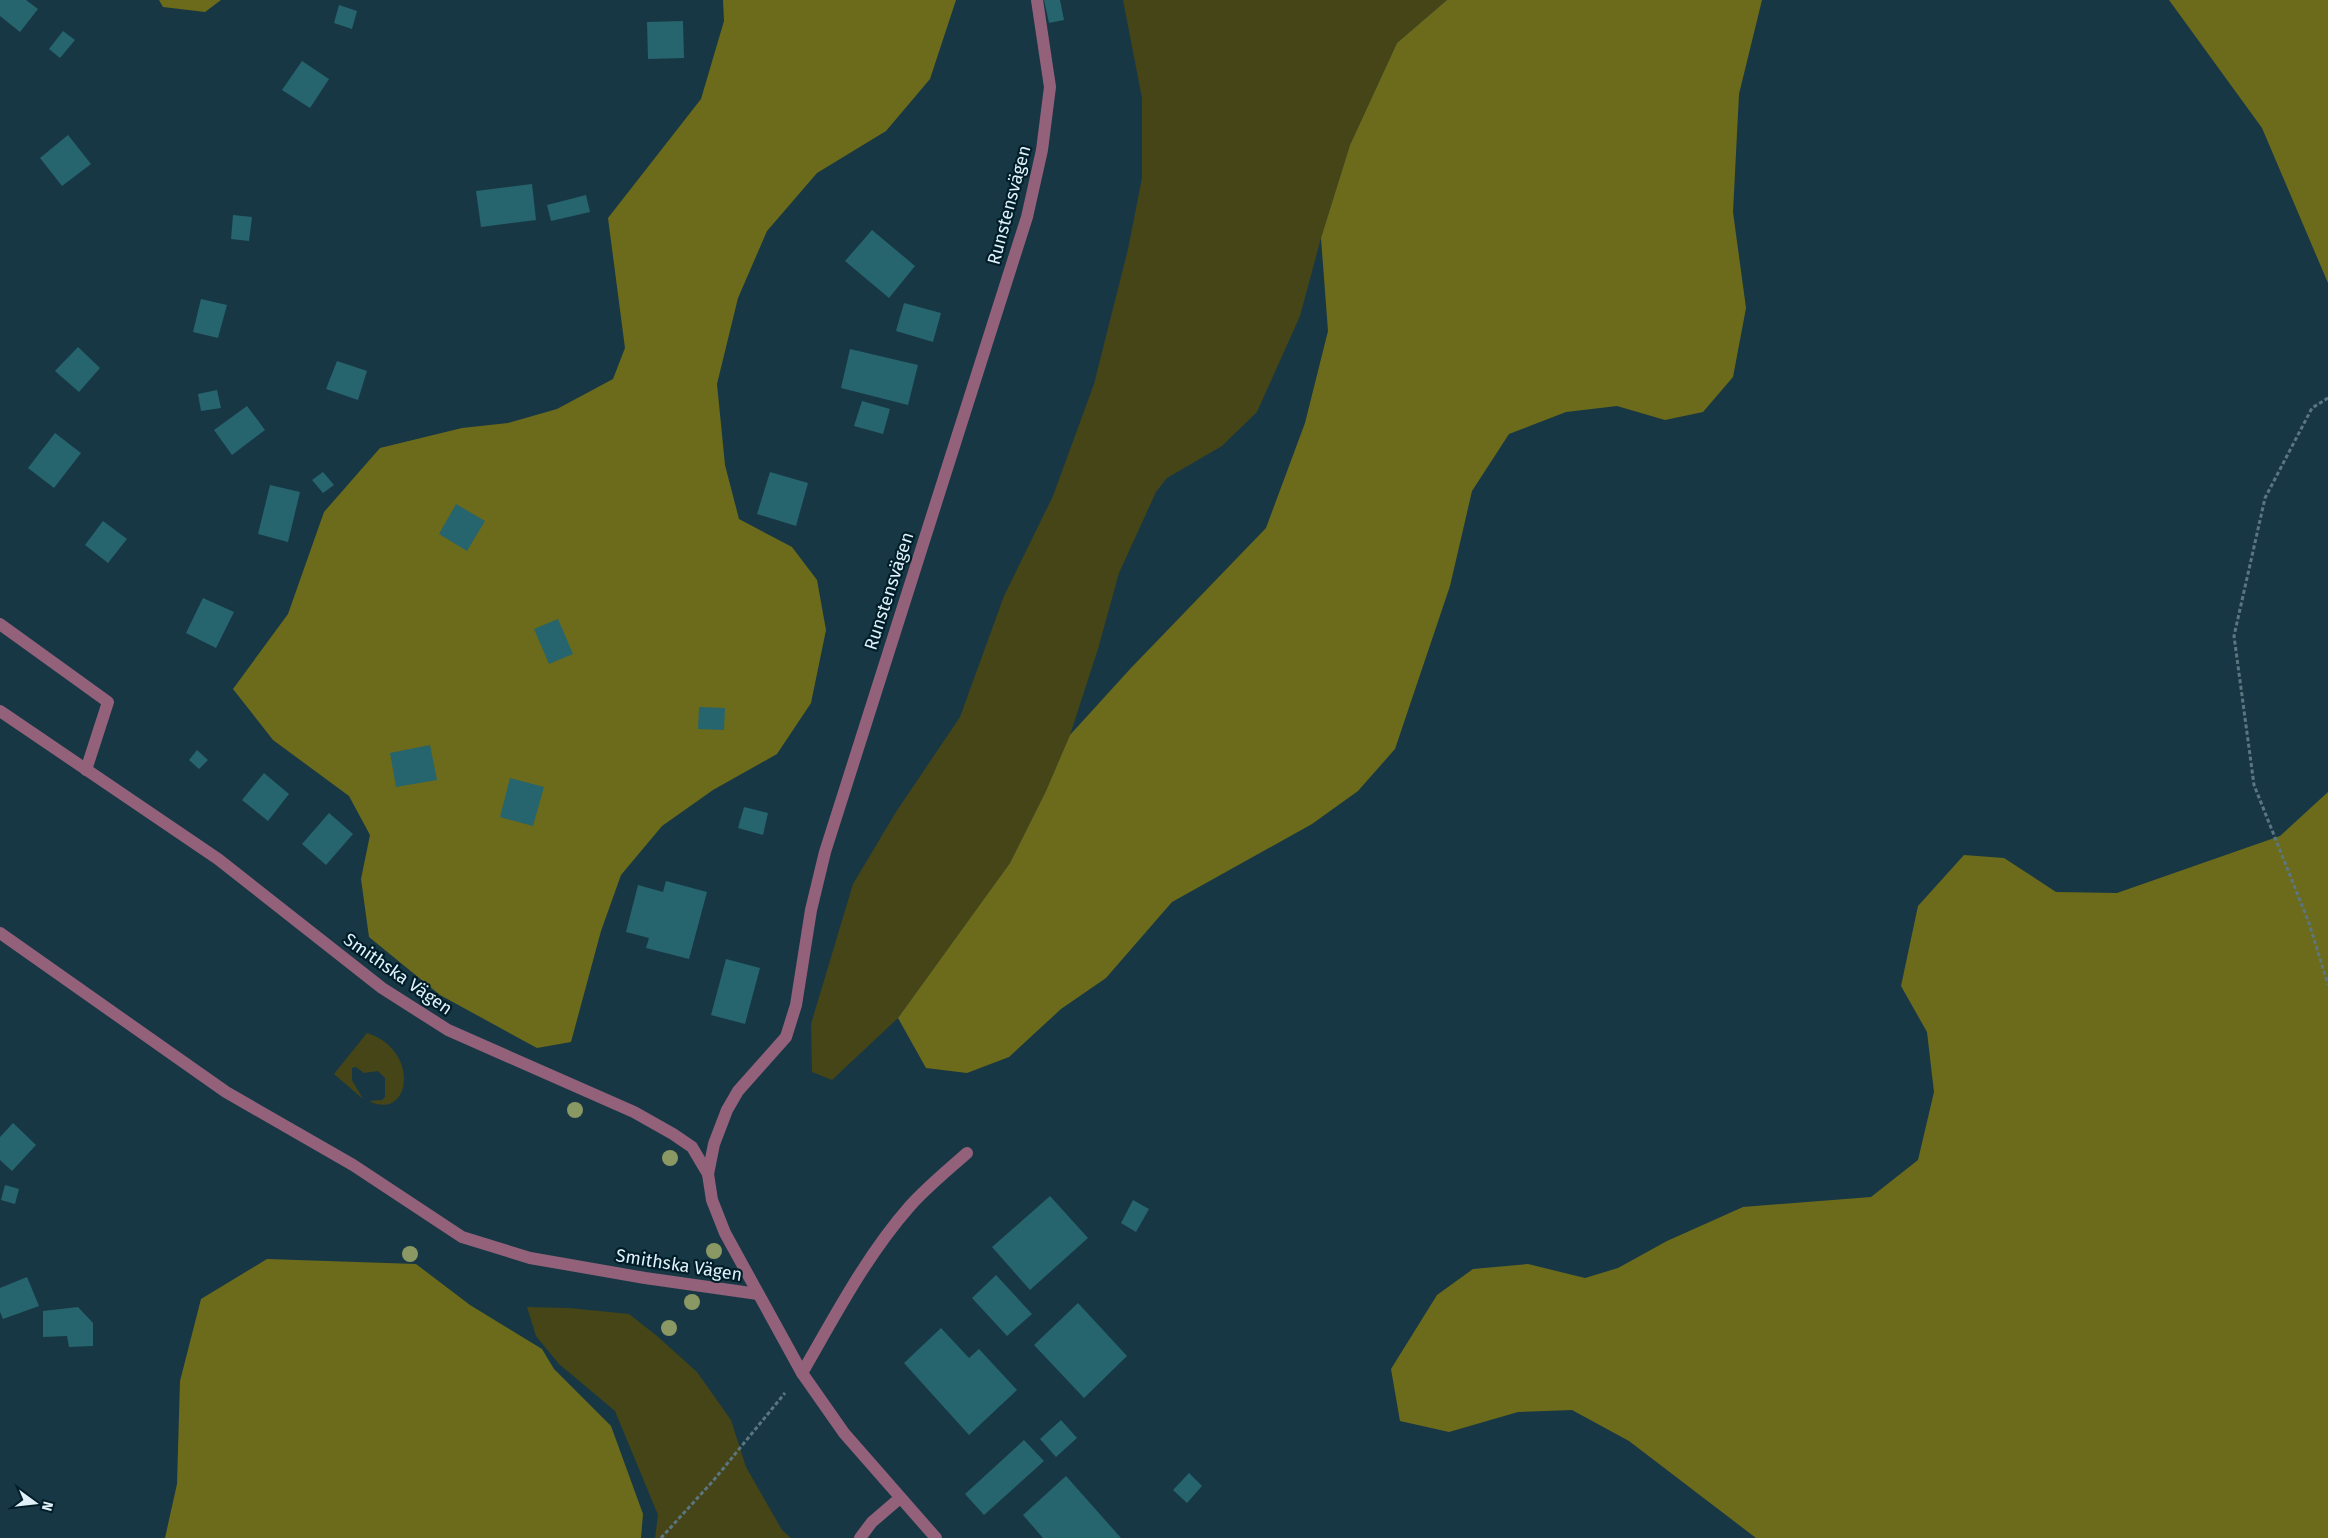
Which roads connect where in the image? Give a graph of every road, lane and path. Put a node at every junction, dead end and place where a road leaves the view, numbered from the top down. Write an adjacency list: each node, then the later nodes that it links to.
1 (1037, 0): 9 (street, Runstensvägen)
2 (2328, 398): 7 (path)
3 (0, 624): 5 (street)
4 (0, 711): 5 (street, Smithska Vägen)
5 (86, 770): 9 (street, Smithska Vägen)
6 (0, 933): 10 (street, Smithska Vägen)
7 (2328, 985)
8 (967, 1153): 11 (street)
9 (708, 1174): 10 (street, Smithska Vägen)
10 (758, 1294): 11 (street, Smithska Vägen)
11 (802, 1374): 12 (street, Smithska Vägen); 13 (path)
12 (900, 1498): 14 (street); 15 (street, Smithska Vägen)
13 (660, 1538)
14 (860, 1538)
15 (936, 1538)

